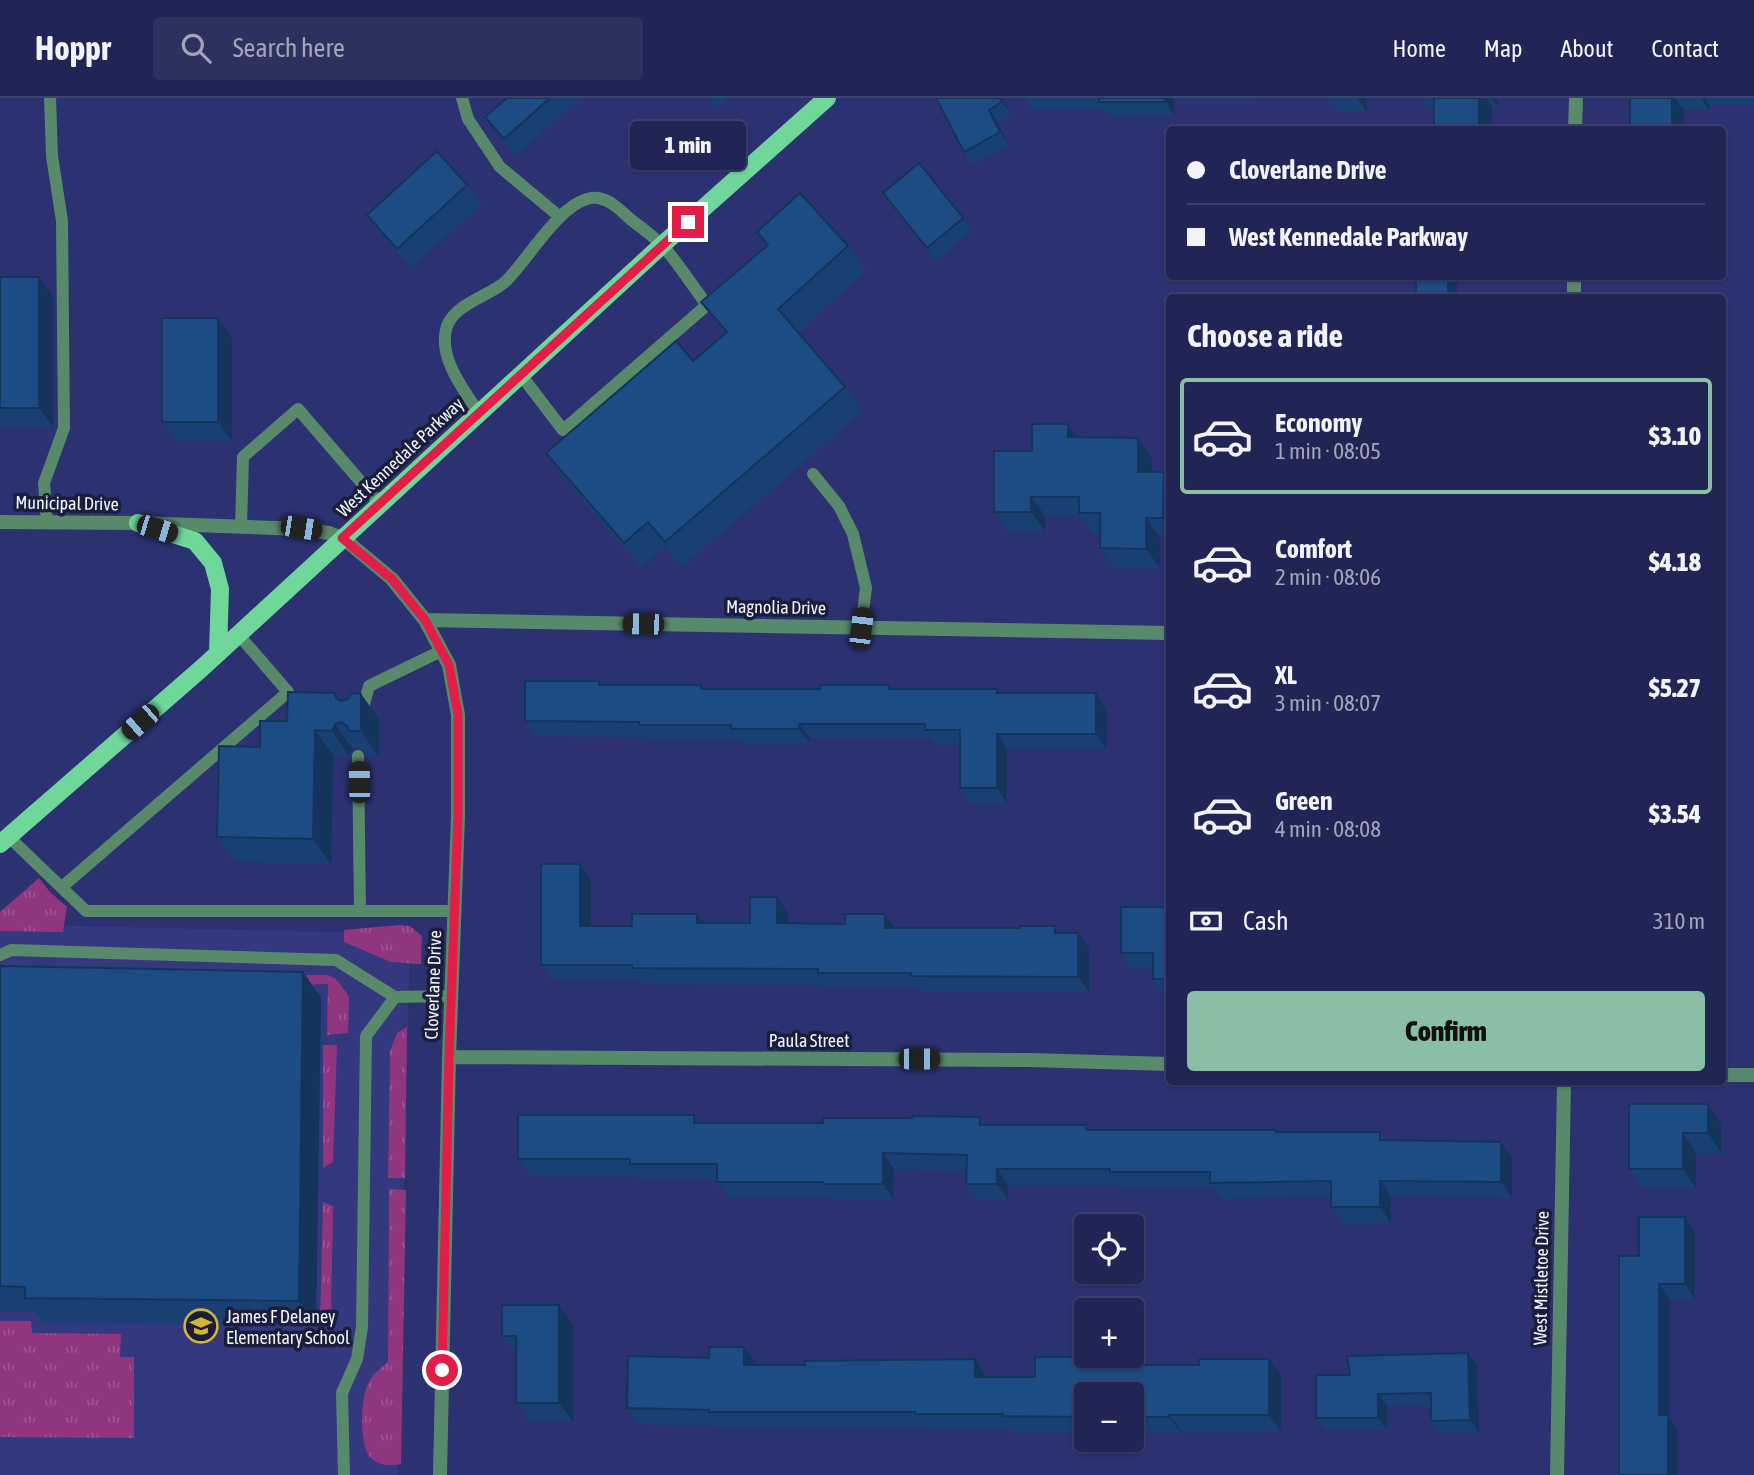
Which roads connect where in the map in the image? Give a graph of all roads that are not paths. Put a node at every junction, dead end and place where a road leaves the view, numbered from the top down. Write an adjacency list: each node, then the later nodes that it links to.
1 (50, 98): 13 (lane)
2 (462, 98): 6 (lane)
3 (1576, 98): 5 (street)
4 (821, 101): 7 (main road, West Kennedale Parkway)
5 (1576, 126)
6 (560, 217): 7 (lane); 9 (lane)
7 (662, 245): 8 (main road, West Kennedale Parkway); 8 (lane)
8 (520, 375): 9 (main road, West Kennedale Parkway)
9 (479, 413): 11 (main road, West Kennedale Parkway)
10 (813, 474): 18 (lane)
11 (380, 503): 15 (lane); 16 (main road, West Kennedale Parkway)
12 (0, 522): 13 (street, Municipal Drive)
13 (47, 522): 14 (street, Municipal Drive)
14 (138, 523): 15 (street, Municipal Drive); 22 (main road)
15 (241, 527): 16 (street, Municipal Drive)
16 (342, 538): 17 (street, Cloverlane Drive); 20 (main road, West Kennedale Parkway)
17 (425, 620): 18 (street, Magnolia Drive); 21 (street, Cloverlane Drive)
18 (861, 628): 19 (street, Magnolia Drive)
19 (1166, 633)
20 (239, 634): 22 (main road, West Kennedale Parkway); 26 (lane)
21 (441, 651): 23 (lane); 28 (street, Cloverlane Drive)
22 (218, 653): 25 (main road, West Kennedale Parkway)
23 (360, 718)
24 (358, 756): 27 (lane)
25 (4, 841): 26 (lane)
26 (62, 887): 27 (lane)
27 (360, 911): 28 (lane)
28 (455, 911): 30 (street, Cloverlane Drive)
29 (0, 955): 31 (lane)
30 (451, 996): 31 (lane); 32 (street, Cloverlane Drive)
31 (395, 997): 37 (lane)
32 (449, 1057): 33 (street, Paula Street); 38 (street, Cloverlane Drive)
33 (1166, 1064)
34 (1726, 1075): 35 (street)
35 (1754, 1075)
36 (1564, 1085): 39 (street, West Mistletoe Drive)
37 (344, 1475)
38 (440, 1475)
39 (1557, 1475)

